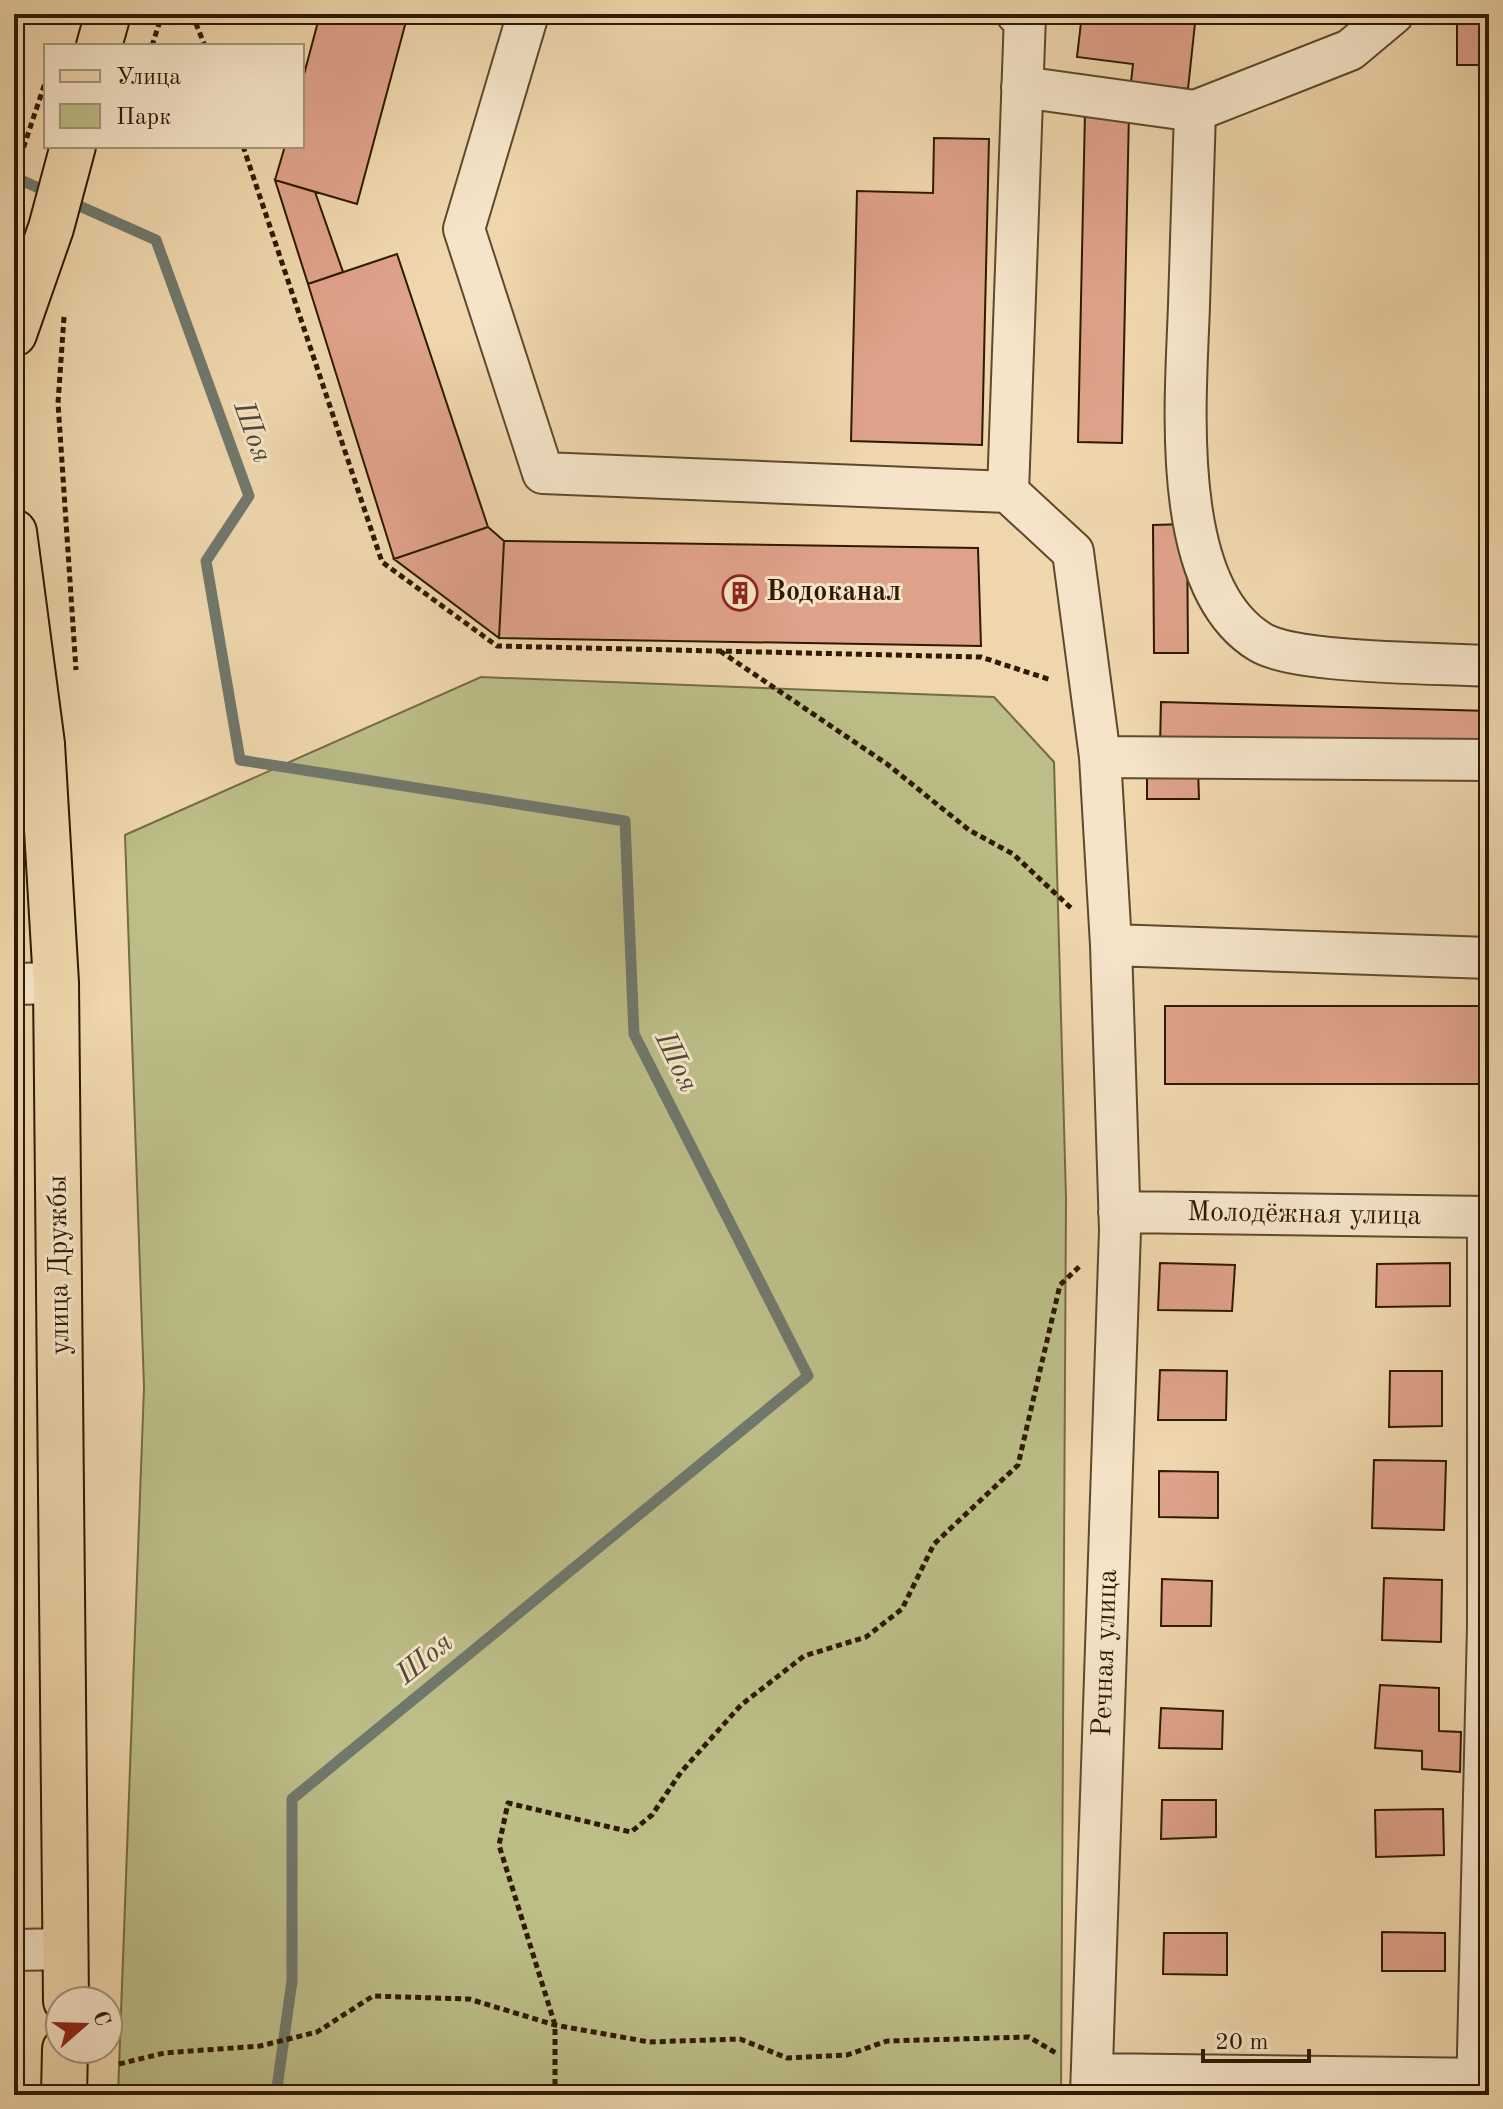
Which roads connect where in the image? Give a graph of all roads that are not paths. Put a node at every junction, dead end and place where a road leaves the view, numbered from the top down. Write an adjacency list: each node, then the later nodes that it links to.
1 (108, 14): 5 (main road)
2 (528, 14): 10 (street)
3 (1022, 14): 6 (street)
4 (1393, 14): 7 (street)
5 (100, 44)
6 (1022, 87): 7 (street); 10 (street)
7 (1195, 111): 12 (street)
8 (72, 148): 9 (main road)
9 (14, 334)
10 (1008, 492): 13 (street, Речная улица)
11 (14, 532): 17 (main road, улица Дружбы)
12 (1489, 666)
13 (1100, 757): 14 (street); 15 (street, Речная улица)
14 (1489, 760)
15 (1111, 945): 16 (street); 19 (street, Речная улица)
16 (1489, 958)
17 (35, 983): 21 (main road, улица Дружбы)
18 (1489, 1217): 19 (street, Молодёжная улица); 20 (street)
19 (1120, 1221): 26 (street, Речная улица)
20 (1488, 1626): 25 (street)
21 (67, 1949): 22 (street); 23 (main road, улица Дружбы)
22 (14, 1950)
23 (66, 1985)
24 (65, 2065): 27 (main road)
25 (1481, 2084): 26 (street)
26 (1092, 2085)
27 (64, 2095)

